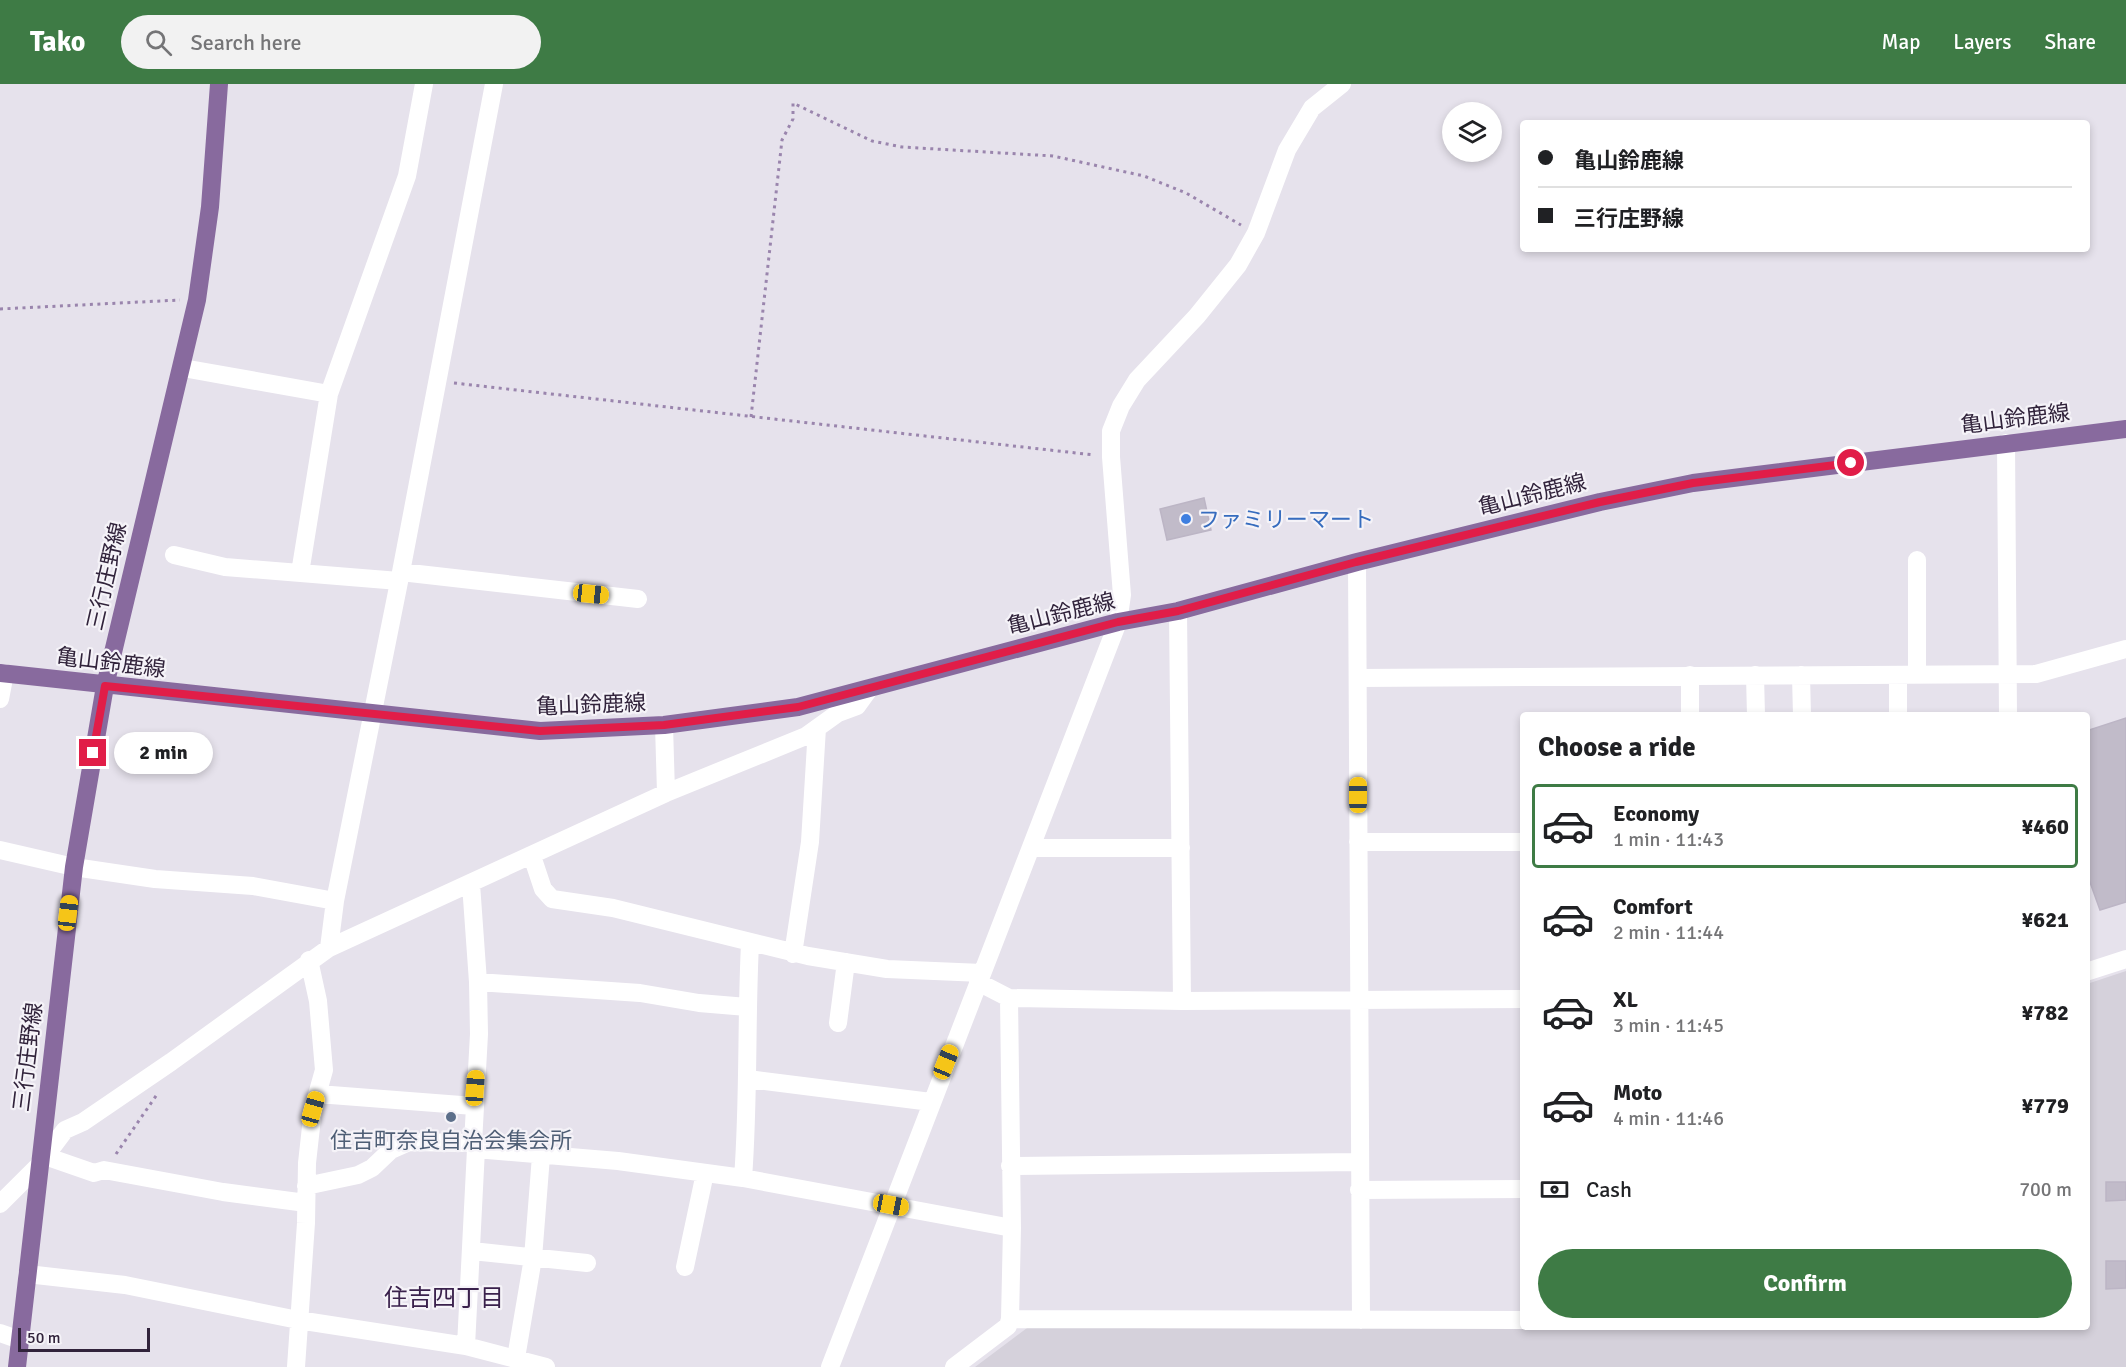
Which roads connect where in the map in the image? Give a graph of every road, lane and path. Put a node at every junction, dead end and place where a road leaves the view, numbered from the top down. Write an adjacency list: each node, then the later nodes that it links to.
1 (219, 84): 6 (main road, 三行庄野線)
2 (424, 84): 10 (street)
3 (494, 84): 9 (street)
4 (1342, 84): 5 (street)
5 (1256, 232): 11 (path); 14 (street)
6 (197, 300): 7 (path); 8 (main road, 三行庄野線)
7 (0, 309)
8 (183, 368): 10 (street); 32 (main road, 三行庄野線)
9 (438, 381): 11 (path); 19 (street)
10 (329, 394): 18 (street)
11 (751, 417): 14 (path)
12 (2126, 429): 13 (main road, 亀山鈴鹿線)
13 (2006, 443): 17 (main road, 亀山鈴鹿線); 30 (street)
14 (1111, 457): 22 (street)
15 (174, 555): 18 (street)
16 (1917, 560): 29 (street)
17 (1356, 562): 21 (main road, 亀山鈴鹿線); 31 (street)
18 (300, 573): 19 (street)
19 (400, 576): 20 (street); 40 (street)
20 (638, 599)
21 (1178, 611): 22 (main road, 亀山鈴鹿線); 47 (street)
22 (1118, 622): 33 (main road, 亀山鈴鹿線); 46 (street)
23 (2126, 649): 30 (street)
24 (2, 673): 32 (main road, 亀山鈴鹿線); 34 (street)
25 (1690, 675): 26 (street); 31 (street); 35 (street)
26 (1755, 675): 27 (street); 36 (street)
27 (1801, 675): 28 (street); 37 (street)
28 (1898, 675): 29 (street); 38 (street)
29 (1917, 675): 30 (street)
30 (2008, 675): 39 (street)
31 (1358, 678): 44 (street)
32 (105, 686): 40 (main road, 亀山鈴鹿線); 50 (main road, 三行庄野線)
33 (870, 688): 41 (main road, 亀山鈴鹿線); 42 (street)
34 (0, 699)
35 (1689, 712)
36 (1756, 712)
37 (1802, 712)
38 (1899, 712)
39 (2008, 712)
40 (372, 714): 41 (main road, 亀山鈴鹿線); 52 (street)
41 (664, 725): 43 (street)
42 (817, 728): 43 (street); 55 (street)
43 (666, 793): 49 (street)
44 (1358, 842): 45 (street); 63 (street)
45 (1520, 843)
46 (1031, 848): 47 (street); 60 (street)
47 (1181, 848): 65 (street)
48 (0, 850): 50 (street)
49 (532, 856): 51 (street); 53 (street)
50 (74, 867): 52 (street); 75 (main road, 三行庄野線)
51 (471, 884): 54 (street); 61 (street)
52 (335, 902): 54 (street)
53 (750, 944): 55 (street); 66 (street)
54 (329, 948): 57 (street)
55 (793, 954): 58 (street)
56 (2126, 959): 59 (street)
57 (309, 960): 70 (street); 75 (street)
58 (846, 962): 60 (street); 67 (street)
59 (2090, 971)
60 (980, 977): 62 (street); 71 (street)
61 (478, 982): 66 (street); 72 (street)
62 (1009, 999): 65 (street); 77 (street)
63 (1358, 999): 64 (street); 65 (street); 76 (street)
64 (1520, 999)
65 (1182, 1001)
66 (747, 1007): 68 (street)
67 (838, 1023)
68 (748, 1079): 71 (street); 80 (street)
69 (160, 1089): 78 (path)
70 (318, 1094): 72 (street); 84 (street)
71 (931, 1102): 85 (street)
72 (474, 1107): 73 (street)
73 (475, 1146): 74 (street); 84 (street); 87 (street)
74 (541, 1156): 79 (street); 88 (street)
75 (42, 1161): 78 (street); 83 (street); 91 (main road, 三行庄野線)
76 (1359, 1162): 77 (street); 82 (street)
77 (1010, 1166): 86 (street)
78 (104, 1170): 84 (street)
79 (705, 1173): 80 (street); 90 (street)
80 (743, 1178): 85 (street)
81 (1520, 1189): 82 (street)
82 (1359, 1190): 94 (street)
83 (4, 1194)
84 (306, 1194): 93 (street)
85 (891, 1205): 86 (street); 104 (street)
86 (1012, 1228): 92 (street)
87 (472, 1251): 88 (street); 98 (street)
88 (532, 1257): 89 (street); 99 (street)
89 (587, 1263)
90 (685, 1267)
91 (27, 1274): 93 (street); 97 (main road, 三行庄野線)
92 (1010, 1319): 94 (street); 105 (street)
93 (298, 1320): 98 (street); 101 (street)
94 (1360, 1320): 95 (street)
95 (1520, 1320)
96 (0, 1333): 97 (street)
97 (20, 1340): 100 (main road, 三行庄野線)
98 (469, 1347): 99 (street); 102 (street)
99 (516, 1358): 103 (street)
100 (17, 1367)
101 (296, 1367)
102 (481, 1367)
103 (546, 1367)
104 (830, 1367)
105 (954, 1367)

